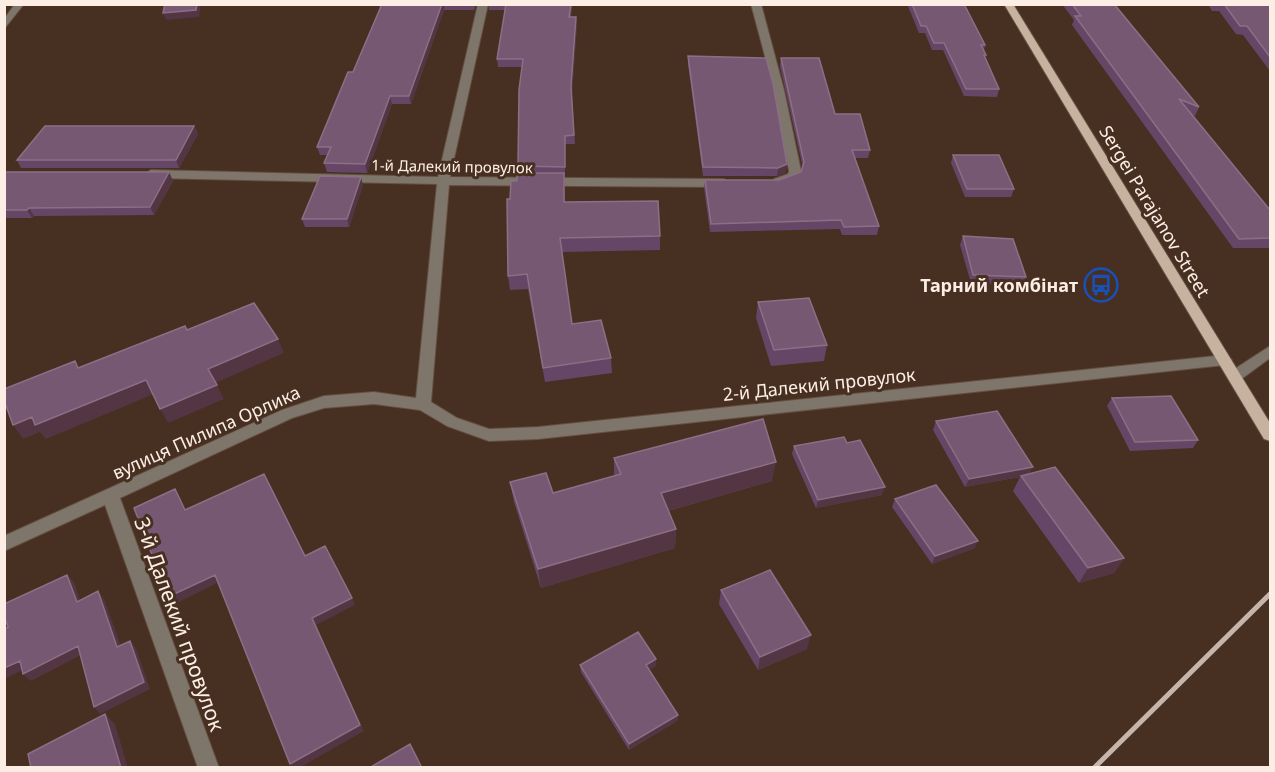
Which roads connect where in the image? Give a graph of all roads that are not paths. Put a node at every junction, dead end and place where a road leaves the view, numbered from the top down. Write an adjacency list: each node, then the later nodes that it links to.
1 (20, 4): 5 (street)
2 (483, 4): 7 (street)
3 (756, 4): 9 (street)
4 (1008, 4): 11 (main road, Sergei Parajanov Street)
5 (4, 26)
6 (135, 174): 7 (street, 1-й Далекий провулок)
7 (443, 181): 8 (street, 1-й Далекий провулок); 13 (street)
8 (732, 183)
9 (766, 183)
10 (1270, 351): 12 (street)
11 (1225, 360): 12 (main road, Sergei Parajanov Street); 13 (street, 2-й Далекий провулок)
12 (1234, 376): 14 (main road, Sergei Parajanov Street)
13 (423, 405): 15 (street, вулиця Пилипа Орлика)
14 (1270, 435)
15 (110, 495): 16 (street, вулиця Пилипа Орлика); 17 (street, 3-й Далекий провулок)
16 (4, 544)
17 (209, 768)

